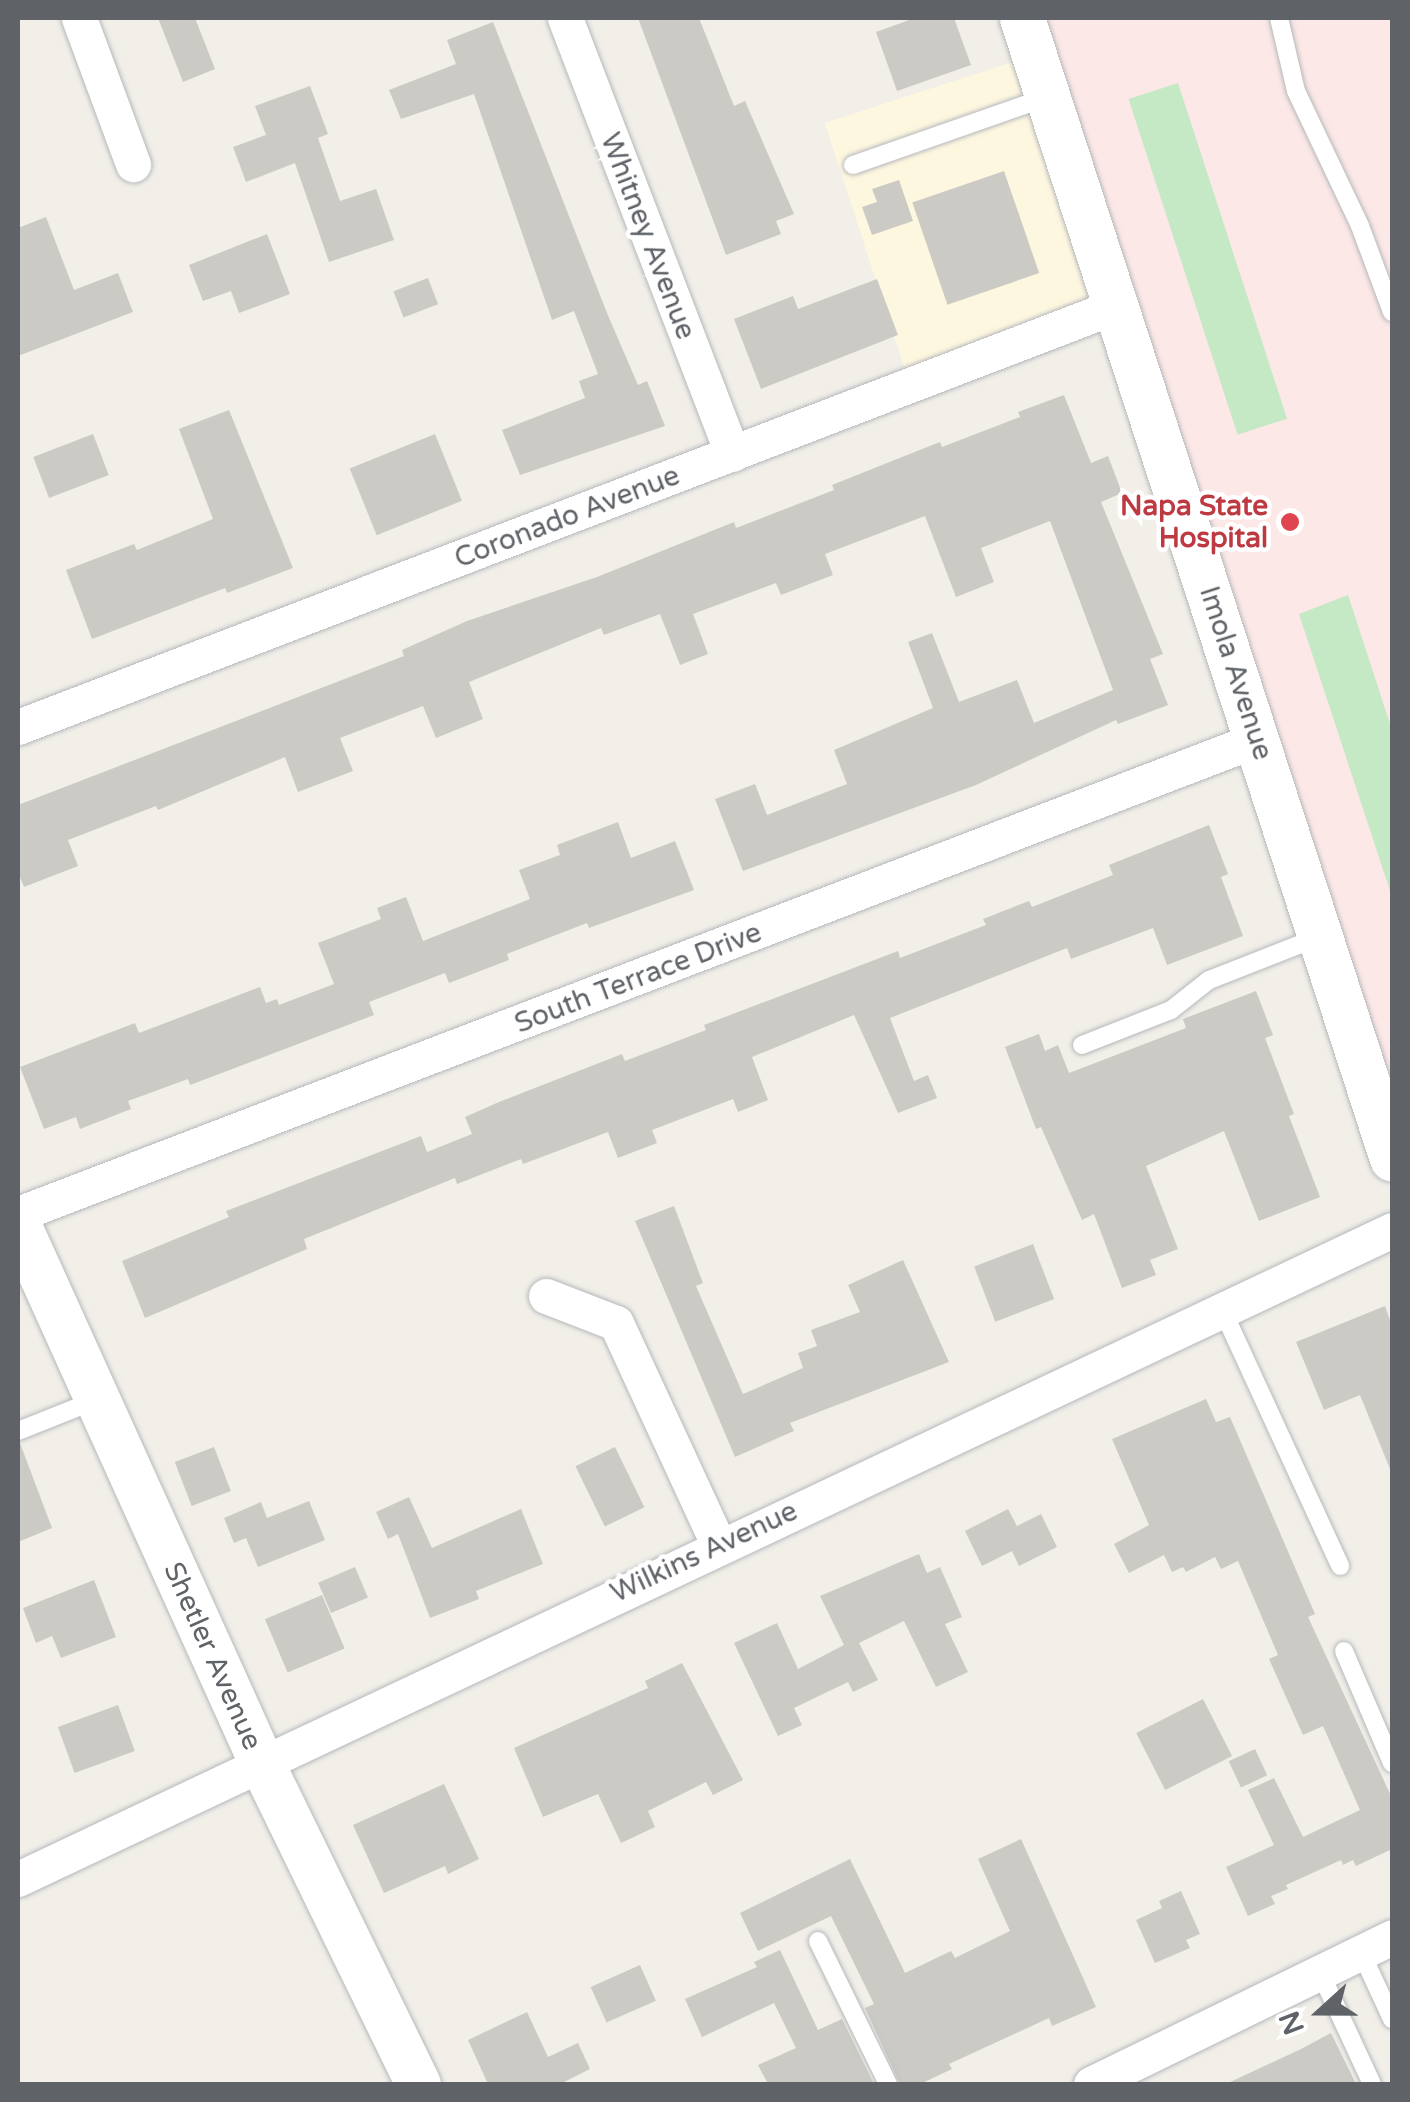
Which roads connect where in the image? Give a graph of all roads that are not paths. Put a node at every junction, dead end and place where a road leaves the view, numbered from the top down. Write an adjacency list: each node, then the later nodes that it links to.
1 (78, 18): 6 (street)
2 (564, 18): 10 (street, Whitney Avenue)
3 (1022, 18): 5 (street, Imola Avenue)
4 (1279, 18): 9 (lane)
5 (1048, 97): 7 (lane); 8 (street, Imola Avenue)
6 (134, 164)
7 (852, 165)
8 (1116, 306): 10 (street, Coronado Avenue); 12 (street, Imola Avenue)
9 (1392, 312)
10 (732, 454): 11 (street, Coronado Avenue)
11 (18, 726)
12 (1258, 739): 13 (street, Imola Avenue); 16 (street, South Terrace Drive)
13 (1321, 936): 14 (lane); 15 (street, Imola Avenue)
14 (1082, 1046)
15 (1392, 1158)
16 (18, 1214)
17 (18, 1224): 21 (street, Shetler Avenue)
18 (1392, 1230): 20 (street, Wilkins Avenue)
19 (546, 1296): 23 (street)
20 (1222, 1309): 23 (street, Wilkins Avenue); 24 (lane)
21 (97, 1399): 22 (lane); 26 (street, Shetler Avenue)
22 (18, 1431)
23 (718, 1544): 26 (street, Wilkins Avenue)
24 (1340, 1566)
25 (1344, 1651): 27 (lane)
26 (261, 1762): 28 (street, Wilkins Avenue); 33 (street, Shetler Avenue)
27 (1392, 1762)
28 (18, 1879)
29 (818, 1941): 34 (lane)
30 (1377, 1945): 31 (street); 32 (lane)
31 (1320, 1972): 35 (street); 36 (lane)
32 (1392, 2019)
33 (409, 2082)
34 (888, 2084)
35 (1092, 2084)
36 (1372, 2084)

